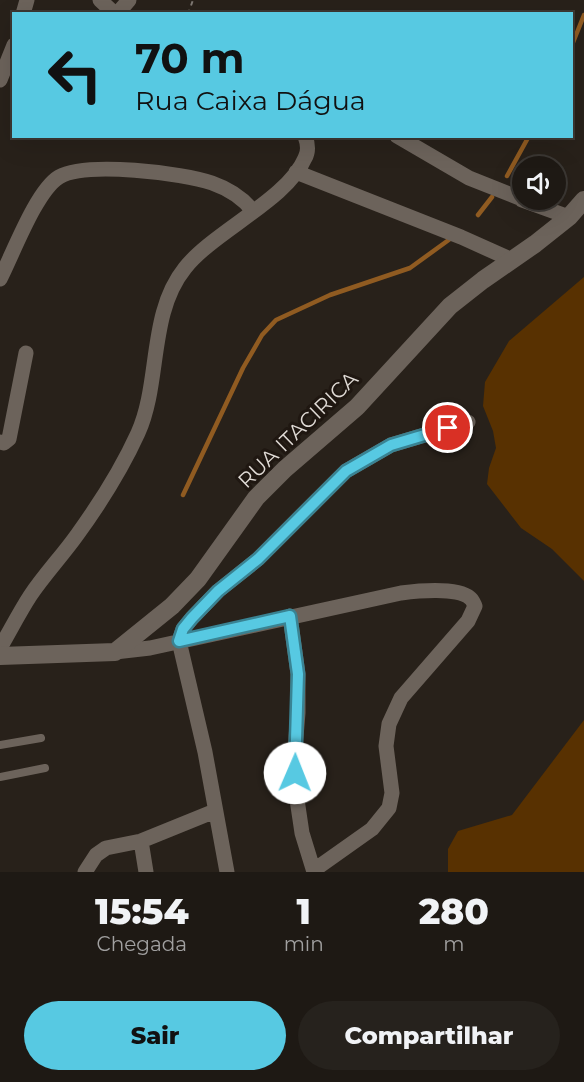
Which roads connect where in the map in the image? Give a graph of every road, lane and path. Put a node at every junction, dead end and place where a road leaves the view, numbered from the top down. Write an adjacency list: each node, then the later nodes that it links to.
1 (100, 0): 3 (street)
2 (129, 0): 4 (street)
3 (114, 12)
4 (118, 12)
5 (12, 50): 6 (street)
6 (0, 80)
7 (305, 138): 9 (street)
8 (400, 138): 10 (street)
9 (296, 172): 13 (street); 15 (street)
10 (512, 195)
11 (584, 200): 14 (street, RUA ITACIRICA)
12 (550, 210): 14 (street)
13 (253, 211): 16 (street); 22 (street)
14 (568, 217): 15 (street, RUA ITACIRICA)
15 (512, 260): 23 (street, RUA ITACIRICA)
16 (0, 279)
17 (26, 353): 19 (street)
18 (468, 422): 21 (street)
19 (0, 442)
20 (290, 616): 21 (street); 31 (street); 31 (street)
21 (181, 635): 23 (street); 29 (street)
22 (0, 648)
23 (115, 652): 24 (street)
24 (0, 657)
25 (41, 738): 26 (lane)
26 (0, 745)
27 (45, 768): 28 (lane)
28 (0, 777)
29 (215, 811): 30 (street); 34 (street)
30 (141, 841): 32 (street); 33 (street)
31 (314, 871)
32 (85, 872)
33 (146, 872)
34 (227, 872)

